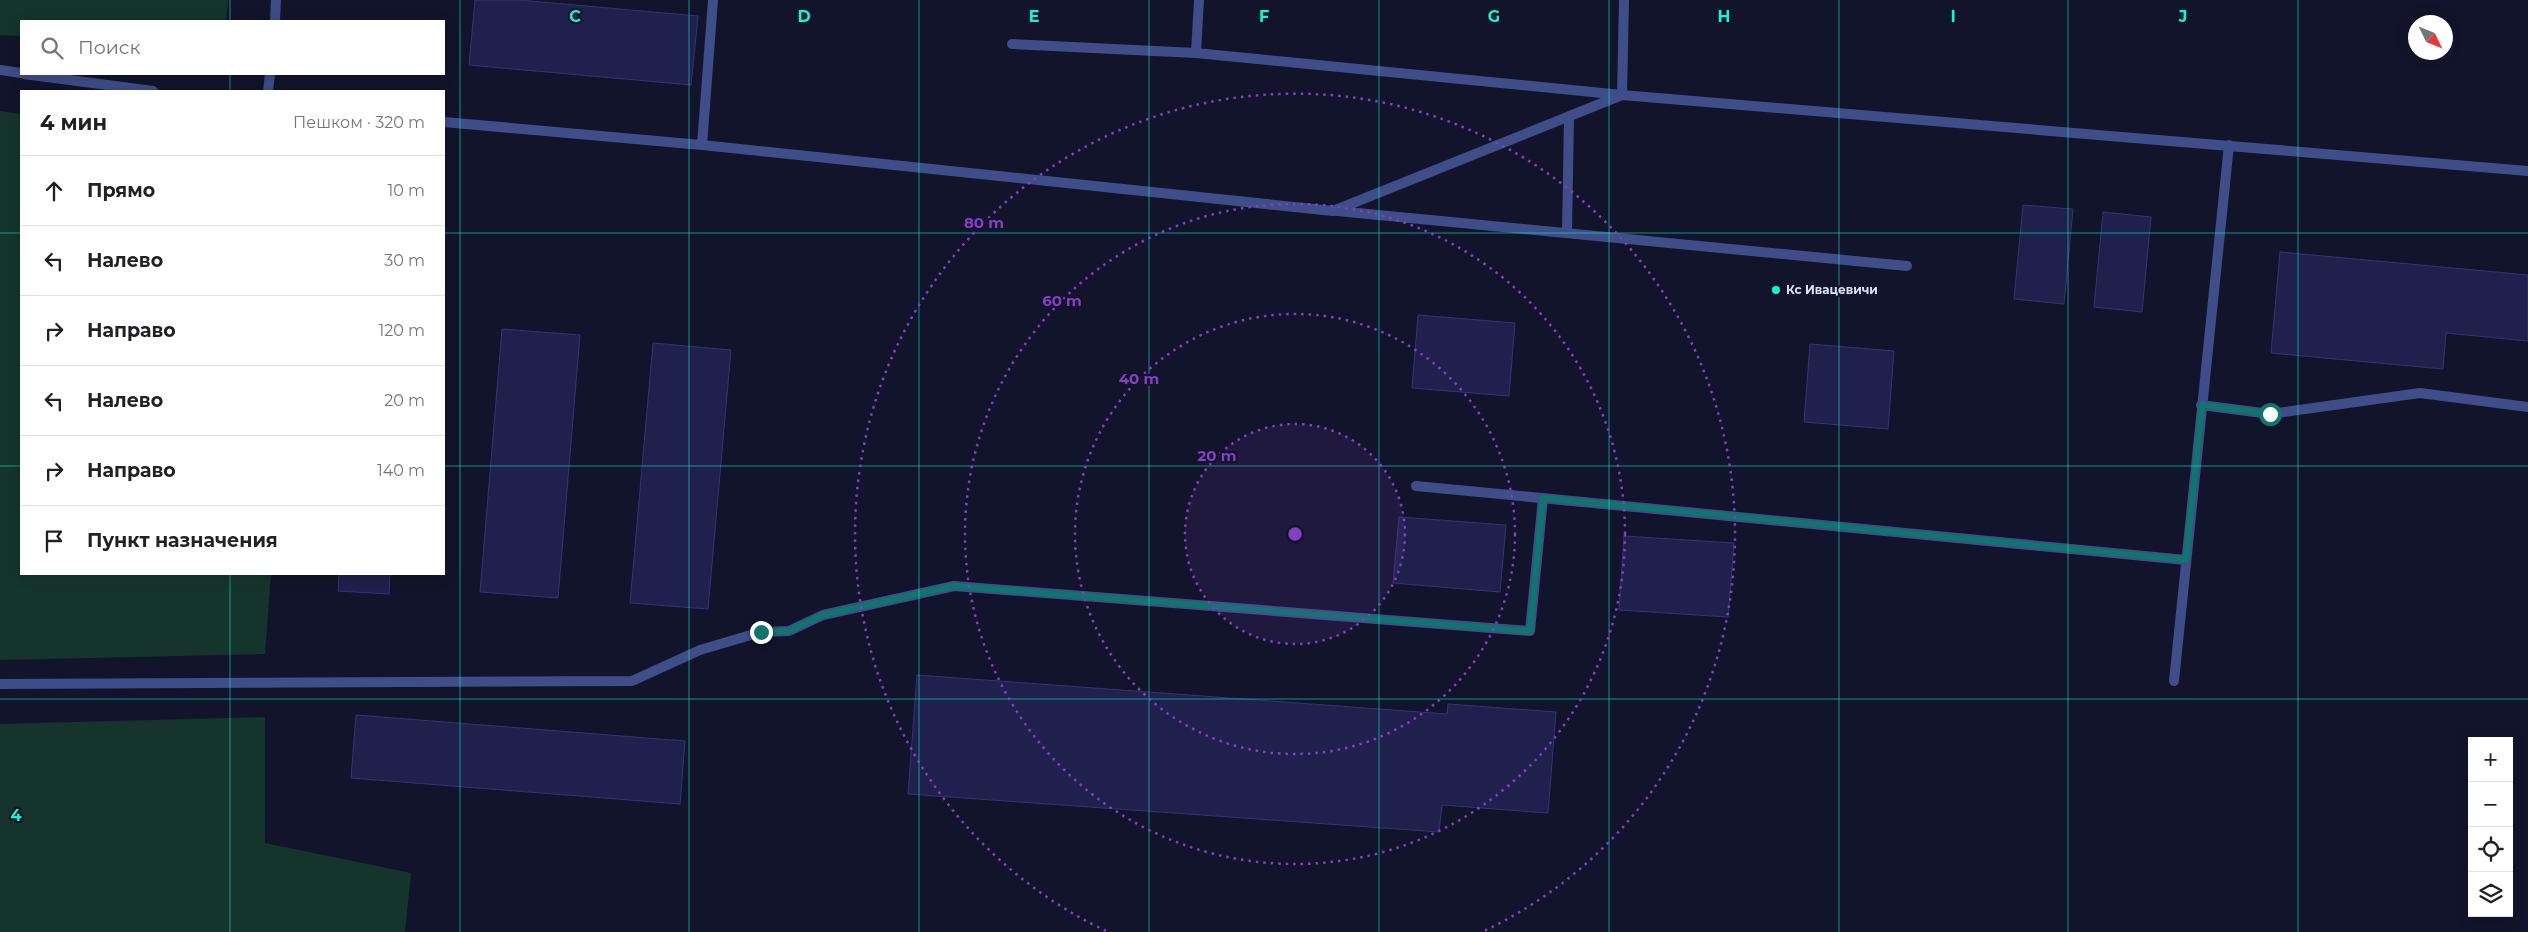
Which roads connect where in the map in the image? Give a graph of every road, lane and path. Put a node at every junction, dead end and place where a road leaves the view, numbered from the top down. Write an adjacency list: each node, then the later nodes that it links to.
1 (276, 0): 5 (lane)
2 (713, 0): 17 (lane)
3 (1199, 0): 7 (lane)
4 (1624, 0): 14 (lane)
5 (275, 20)
6 (1012, 44): 7 (lane)
7 (1196, 53): 14 (lane)
8 (0, 70): 9 (lane)
9 (20, 73)
10 (31, 75): 12 (lane)
11 (270, 75): 13 (lane)
12 (145, 90)
13 (268, 90)
14 (1622, 95): 15 (lane); 18 (lane)
15 (1569, 116): 20 (lane); 21 (lane)
16 (445, 122): 17 (lane)
17 (702, 145): 20 (lane)
18 (2228, 145): 19 (lane); 23 (lane)
19 (2528, 171)
20 (1333, 211): 21 (lane)
21 (1567, 233): 22 (lane)
22 (1907, 266)
23 (2202, 405): 24 (lane); 27 (lane)
24 (2528, 407)
25 (1416, 486): 26 (lane)
26 (1543, 498): 27 (lane); 29 (lane)
27 (2186, 560): 28 (lane)
28 (2174, 682)
29 (0, 684)

